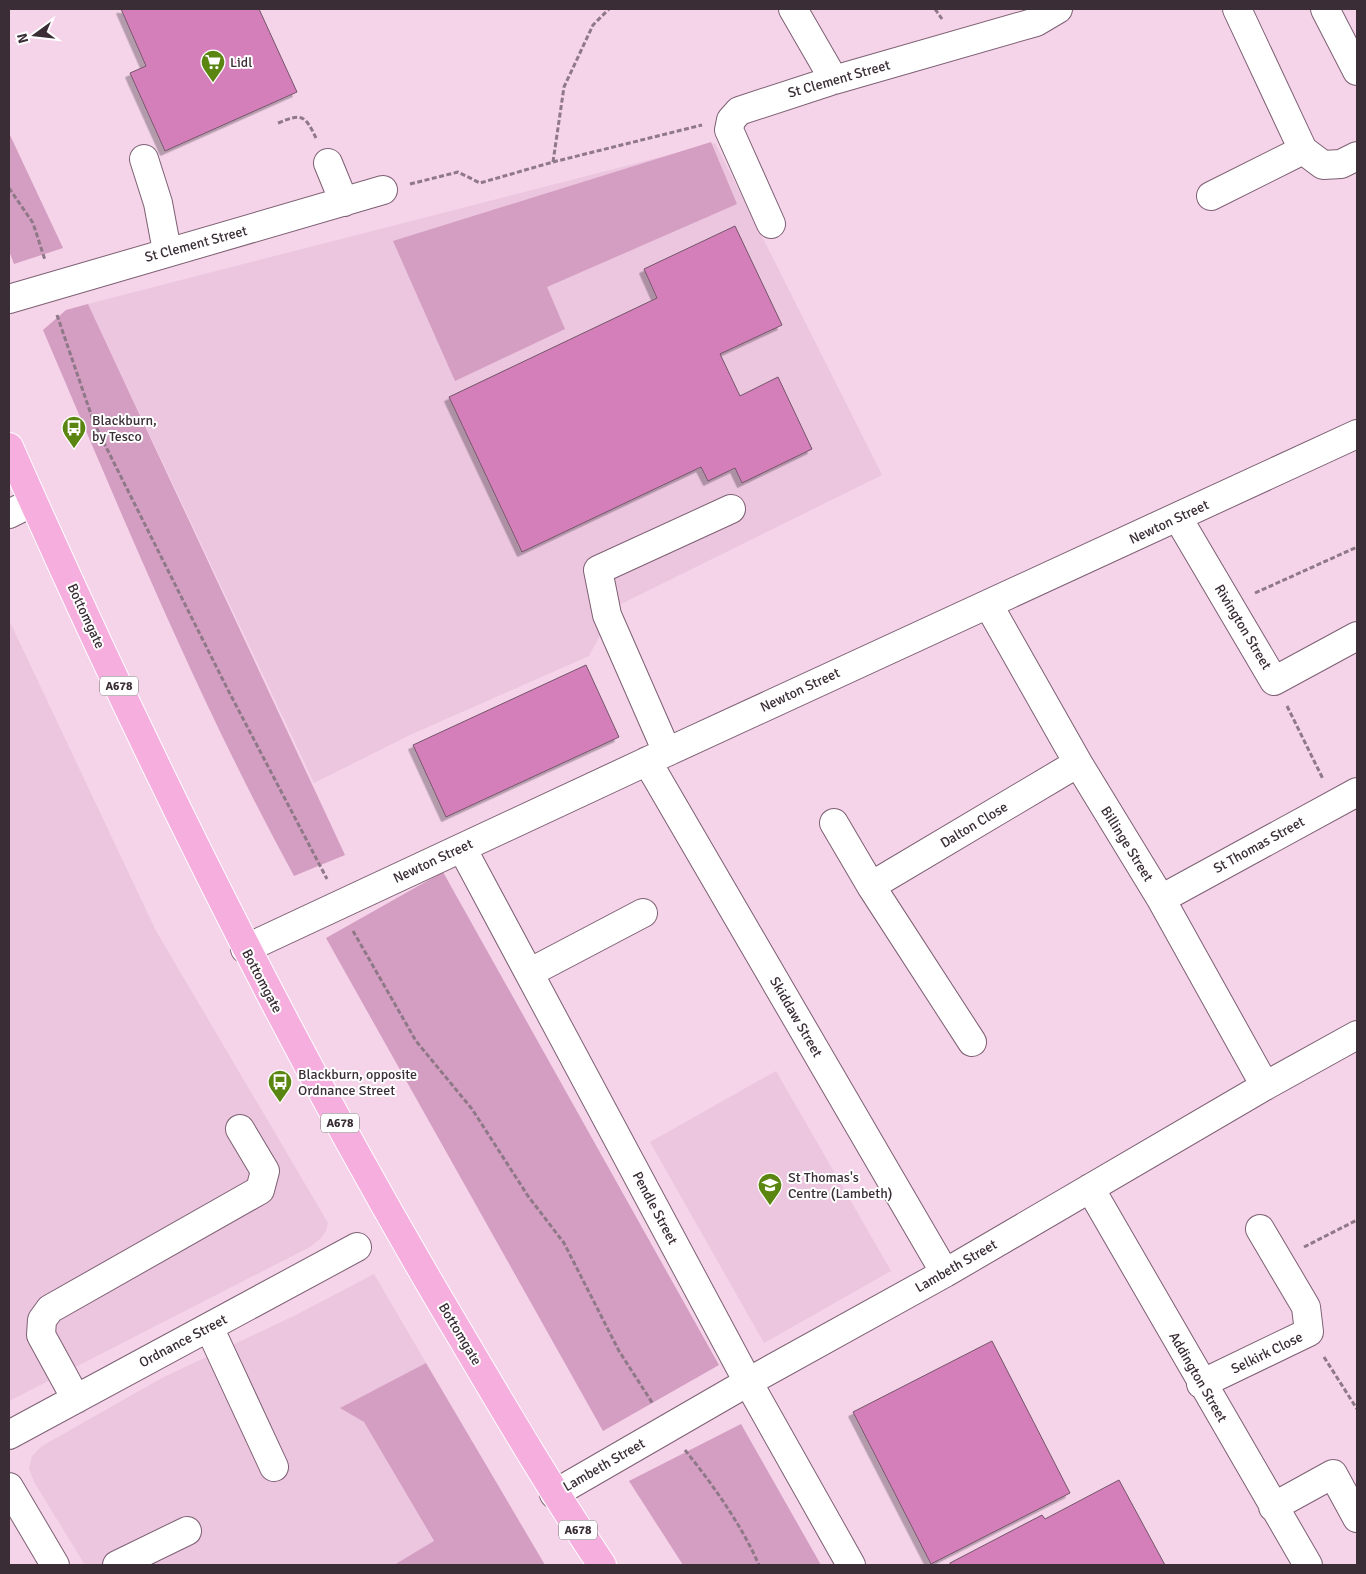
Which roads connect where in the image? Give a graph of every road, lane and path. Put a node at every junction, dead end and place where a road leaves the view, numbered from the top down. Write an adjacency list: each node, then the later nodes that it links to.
1 (609, 9): 13 (path)
2 (793, 9): 7 (street)
3 (1058, 9): 7 (street, St Clement Street)
4 (1237, 9): 10 (street)
5 (1325, 9): 6 (street)
6 (1357, 71)
7 (834, 80): 8 (street, St Clement Street)
8 (732, 120): 13 (path); 18 (street)
9 (278, 123): 14 (path)
10 (1303, 150): 11 (street); 16 (street)
11 (1357, 156)
12 (144, 158): 19 (street)
13 (553, 162): 15 (path)
14 (328, 163): 17 (street)
15 (383, 190): 17 (street, St Clement Street)
16 (1211, 196)
17 (344, 202): 19 (street, St Clement Street)
18 (771, 224)
19 (167, 251): 20 (street, St Clement Street)
20 (9, 299)
21 (1357, 434): 26 (street, Newton Street)
22 (9, 447): 23 (highway, Bottomgate / A678)
23 (33, 502): 25 (street); 40 (highway, Bottomgate / A678)
24 (732, 508): 32 (street, Skiddaw Street)
25 (9, 514)
26 (1178, 518): 28 (street, Newton Street); 29 (street, Rivington Street)
27 (1357, 547): 29 (path)
28 (988, 604): 32 (street, Newton Street); 33 (street, Billinge Street)
29 (1229, 604): 31 (street, Rivington Street)
30 (1357, 636): 31 (street, Rivington Street)
31 (1274, 681): 34 (path)
32 (657, 756): 36 (street, Newton Street); 51 (street, Skiddaw Street)
33 (1078, 763): 37 (street, Dalton Close); 38 (street, Billinge Street)
34 (1346, 798): 38 (street, St Thomas Street)
35 (834, 824): 37 (street)
36 (462, 848): 40 (street, Newton Street); 41 (street, Pendle Street)
37 (871, 886): 43 (street)
38 (1161, 899): 44 (street, Billinge Street)
39 (643, 913): 41 (street)
40 (245, 949): 61 (highway, Bottomgate / A678)
41 (529, 973): 54 (street, Pendle Street)
42 (1357, 1035): 44 (street, Lambeth Street)
43 (972, 1042)
44 (1265, 1086): 46 (street, Lambeth Street)
45 (240, 1129): 56 (street)
46 (1090, 1188): 51 (street, Lambeth Street); 55 (street, Addington Street)
47 (1357, 1220): 50 (path)
48 (1260, 1229): 50 (street, Selkirk Close)
49 (357, 1247): 52 (street, Ordnance Street)
50 (1278, 1260): 53 (street, Selkirk Close)
51 (944, 1273): 54 (street, Lambeth Street)
52 (209, 1327): 56 (street, Ordnance Street); 59 (street)
53 (1309, 1332): 55 (street, Selkirk Close); 57 (path)
54 (748, 1382): 61 (street, Lambeth Street); 68 (street, Pendle Street)
55 (1201, 1384): 62 (street, Addington Street)
56 (76, 1399): 58 (street, Ordnance Street)
57 (1357, 1409)
58 (9, 1435)
59 (274, 1467)
60 (9, 1487): 65 (street)
61 (554, 1494): 67 (highway, A678)
62 (1273, 1506): 63 (street); 69 (street, Addington Street)
63 (1357, 1518)
64 (187, 1531): 66 (street)
65 (55, 1565)
66 (118, 1565)
67 (602, 1565)
68 (850, 1565)
69 (1308, 1565)

